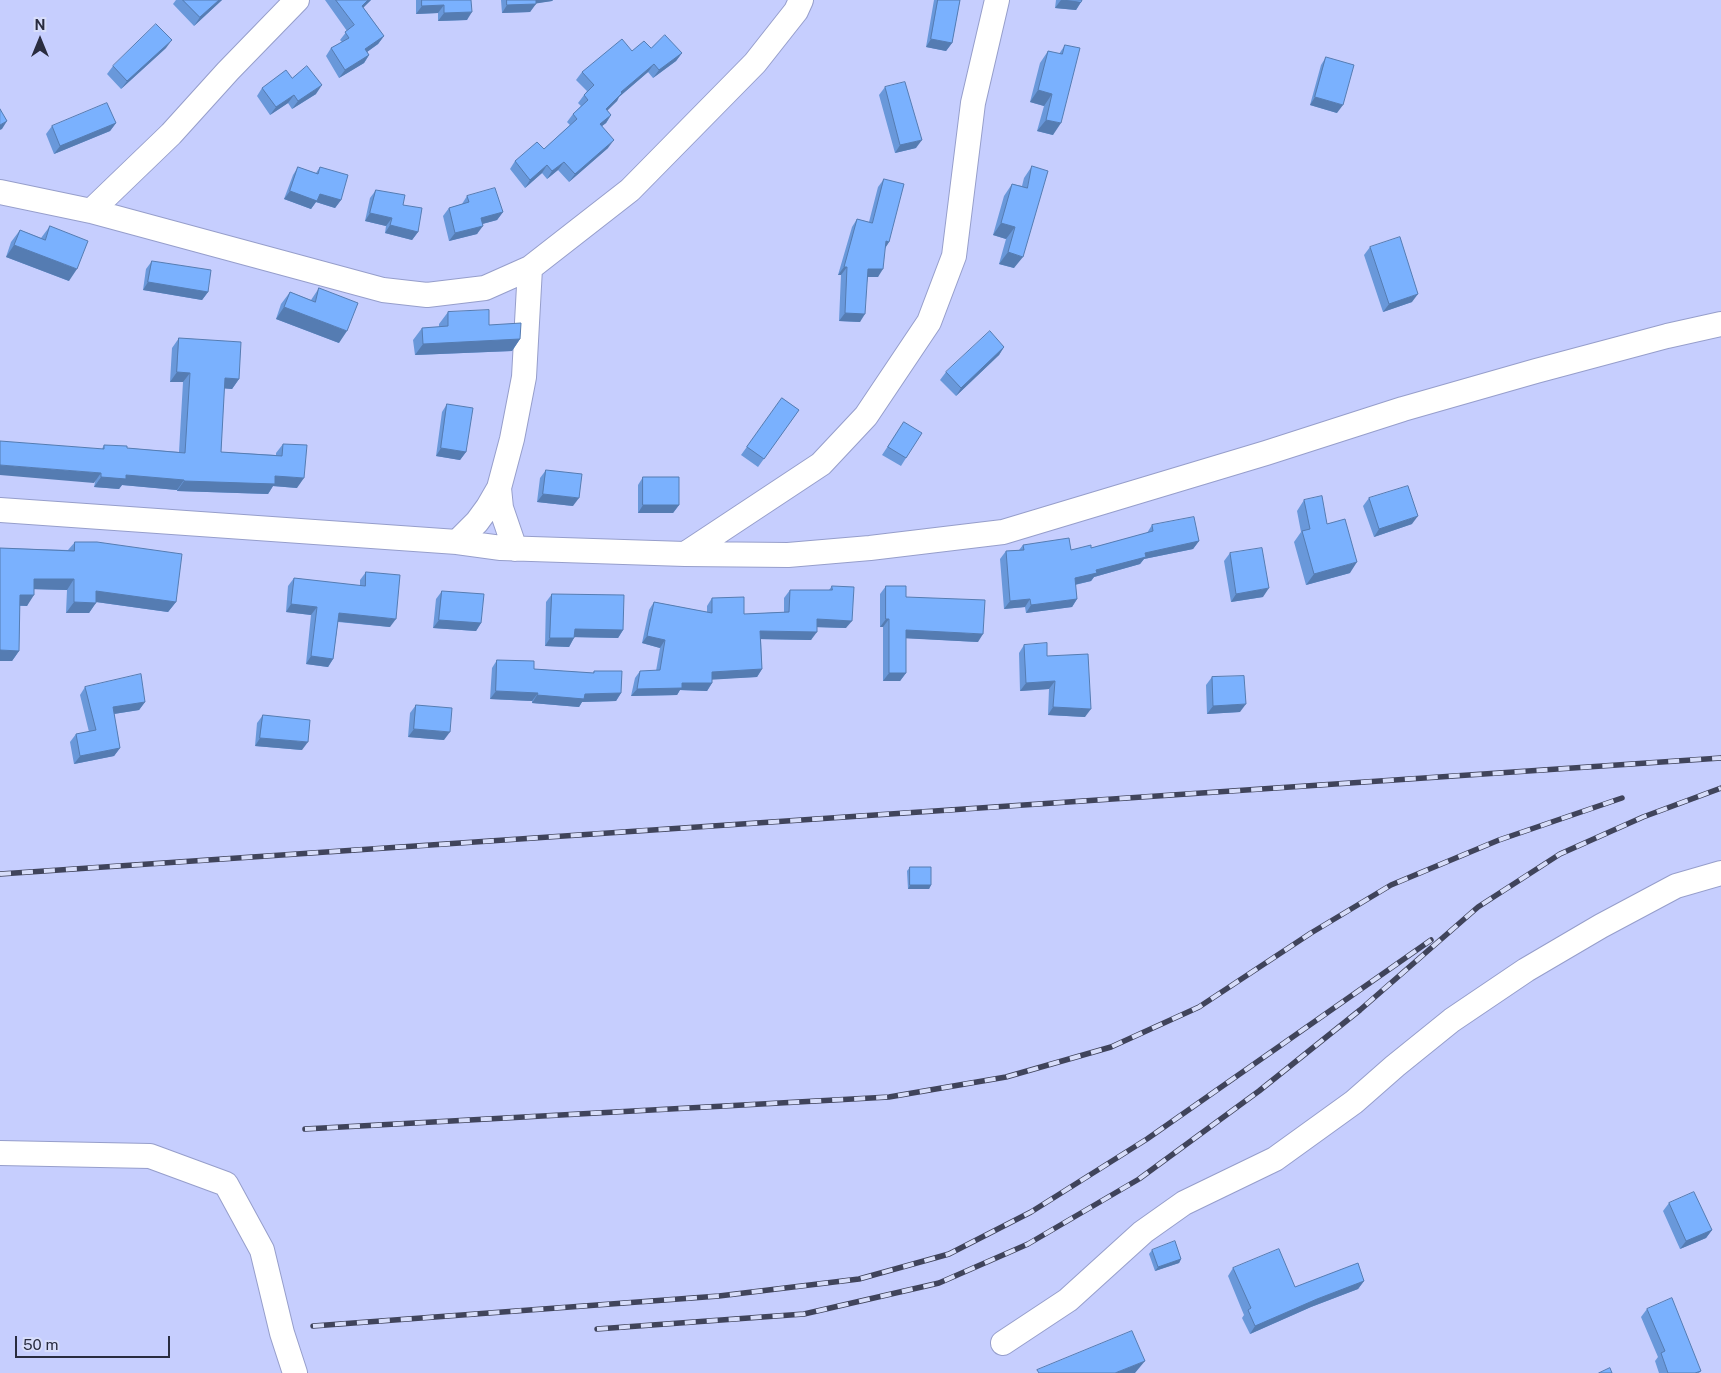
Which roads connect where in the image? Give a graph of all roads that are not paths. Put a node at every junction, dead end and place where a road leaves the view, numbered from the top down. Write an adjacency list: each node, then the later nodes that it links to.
1 (297, 0): 5 (street)
2 (801, 0): 6 (street)
3 (997, 0): 12 (street)
4 (0, 192): 5 (street)
5 (92, 211): 6 (street)
6 (530, 268): 8 (street)
7 (1721, 324): 12 (street)
8 (499, 488): 10 (street); 11 (street)
9 (0, 510): 10 (street)
10 (457, 542): 11 (street)
11 (515, 549): 12 (street)
12 (685, 554)
13 (1721, 873): 15 (street)
14 (0, 1153): 16 (street)
15 (1003, 1343)
16 (295, 1373)

